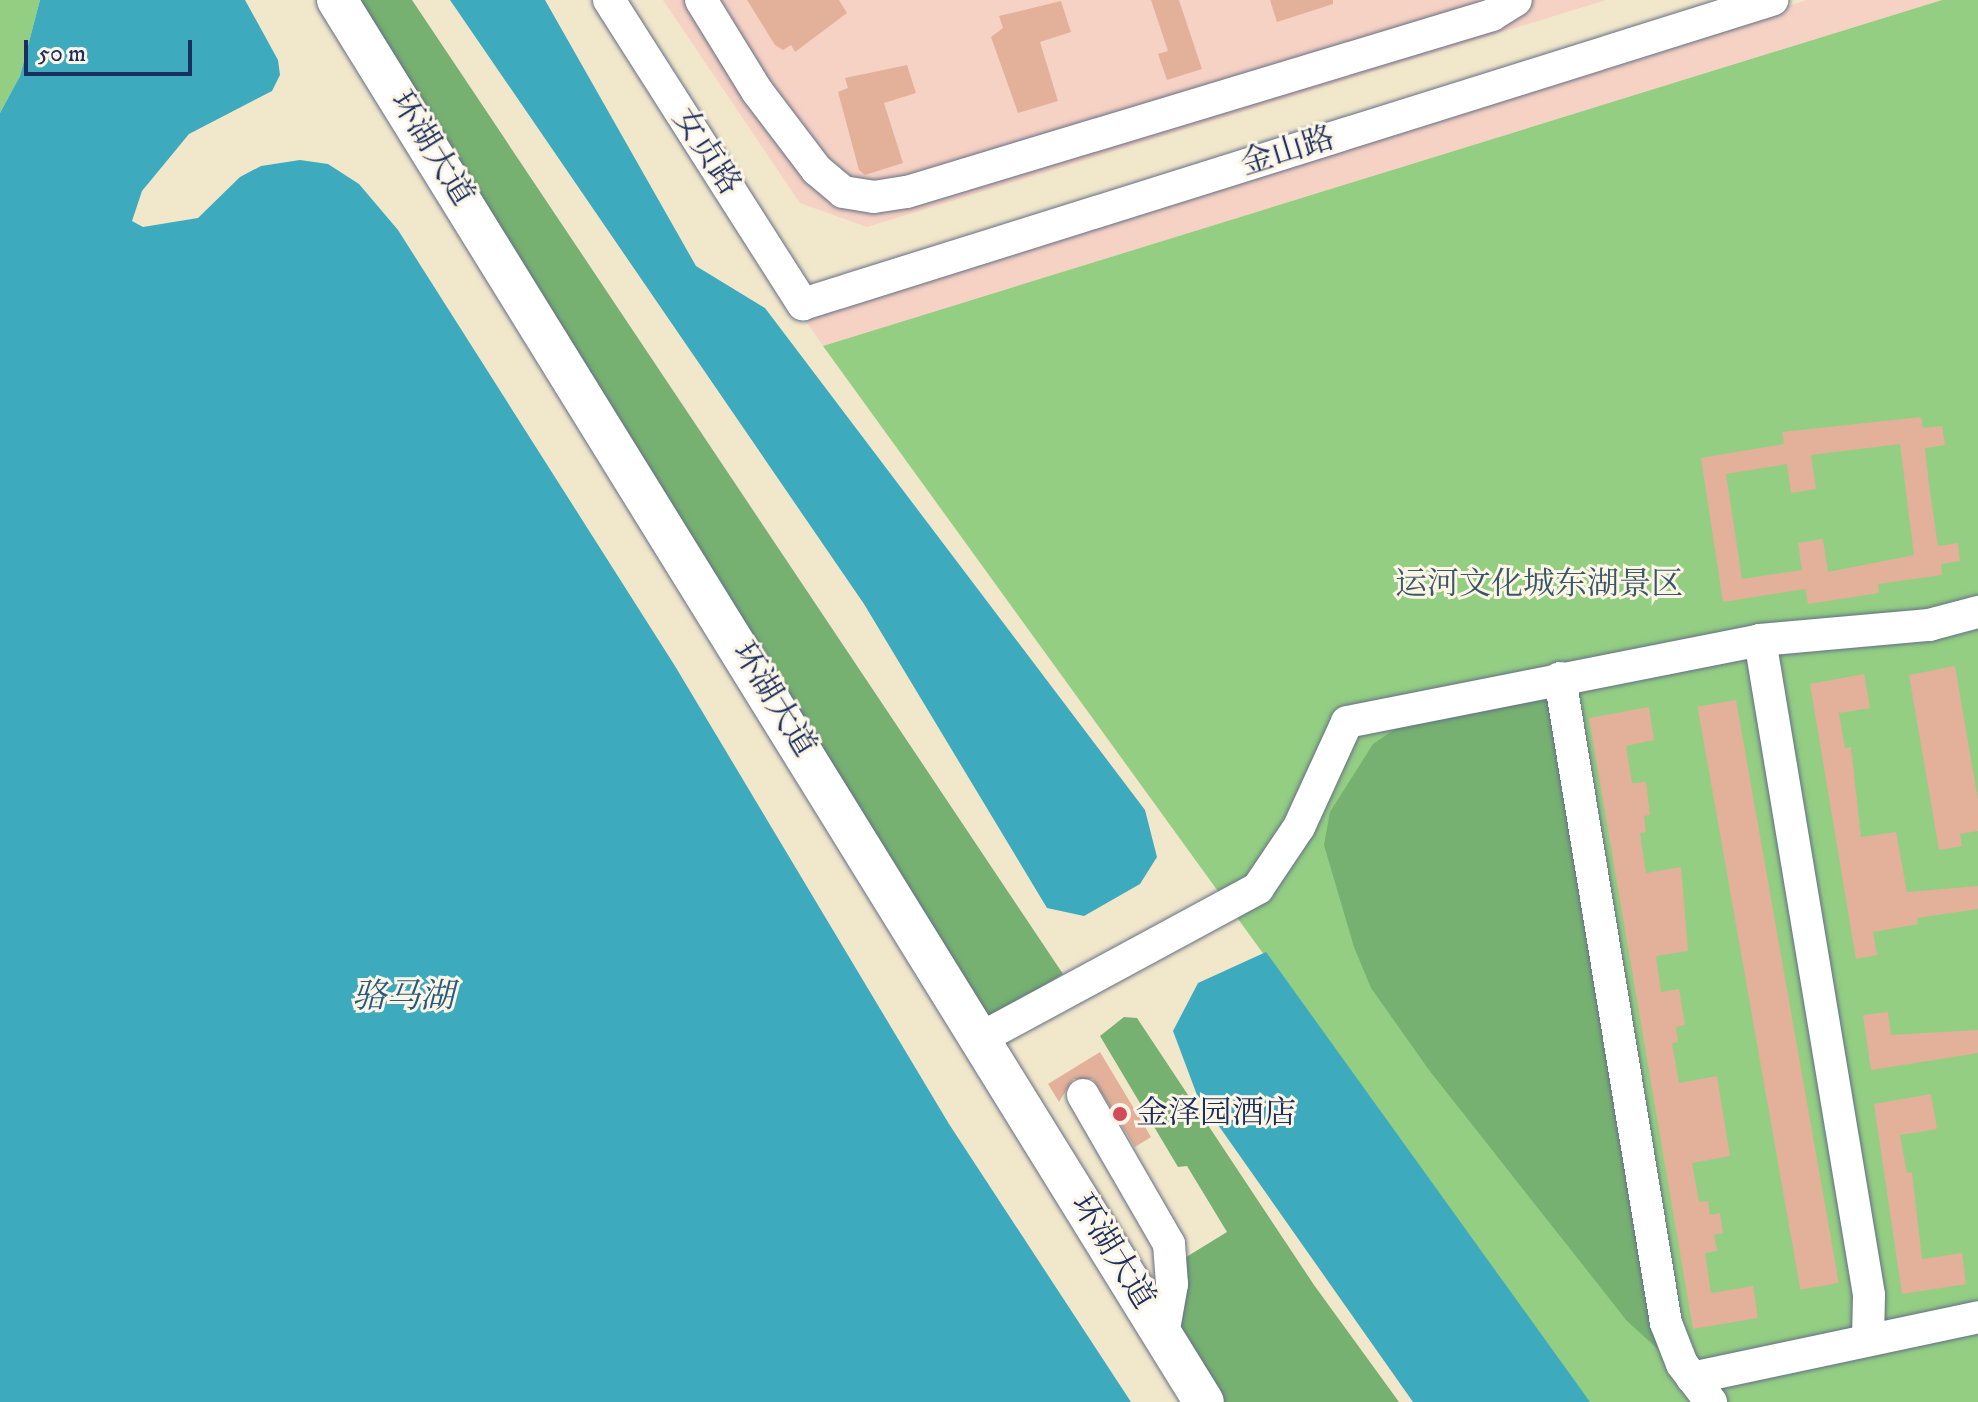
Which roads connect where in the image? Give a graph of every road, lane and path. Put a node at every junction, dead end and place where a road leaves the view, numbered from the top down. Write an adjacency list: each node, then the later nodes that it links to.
1 (337, 0): 10 (main road, 环湖大道)
2 (609, 0): 6 (street, 女贞路)
3 (701, 0): 4 (street)
4 (1516, 0)
5 (1772, 0): 6 (street, 金山路)
6 (803, 304)
7 (1978, 612): 8 (street)
8 (1760, 640): 9 (street); 14 (street)
9 (1560, 678): 10 (street); 15 (street)
10 (981, 1038): 13 (main road, 环湖大道)
11 (1083, 1095): 13 (street)
12 (1978, 1317): 14 (street)
13 (1163, 1335): 16 (main road, 环湖大道)
14 (1868, 1338): 15 (street)
15 (1701, 1390)
16 (1204, 1402)

